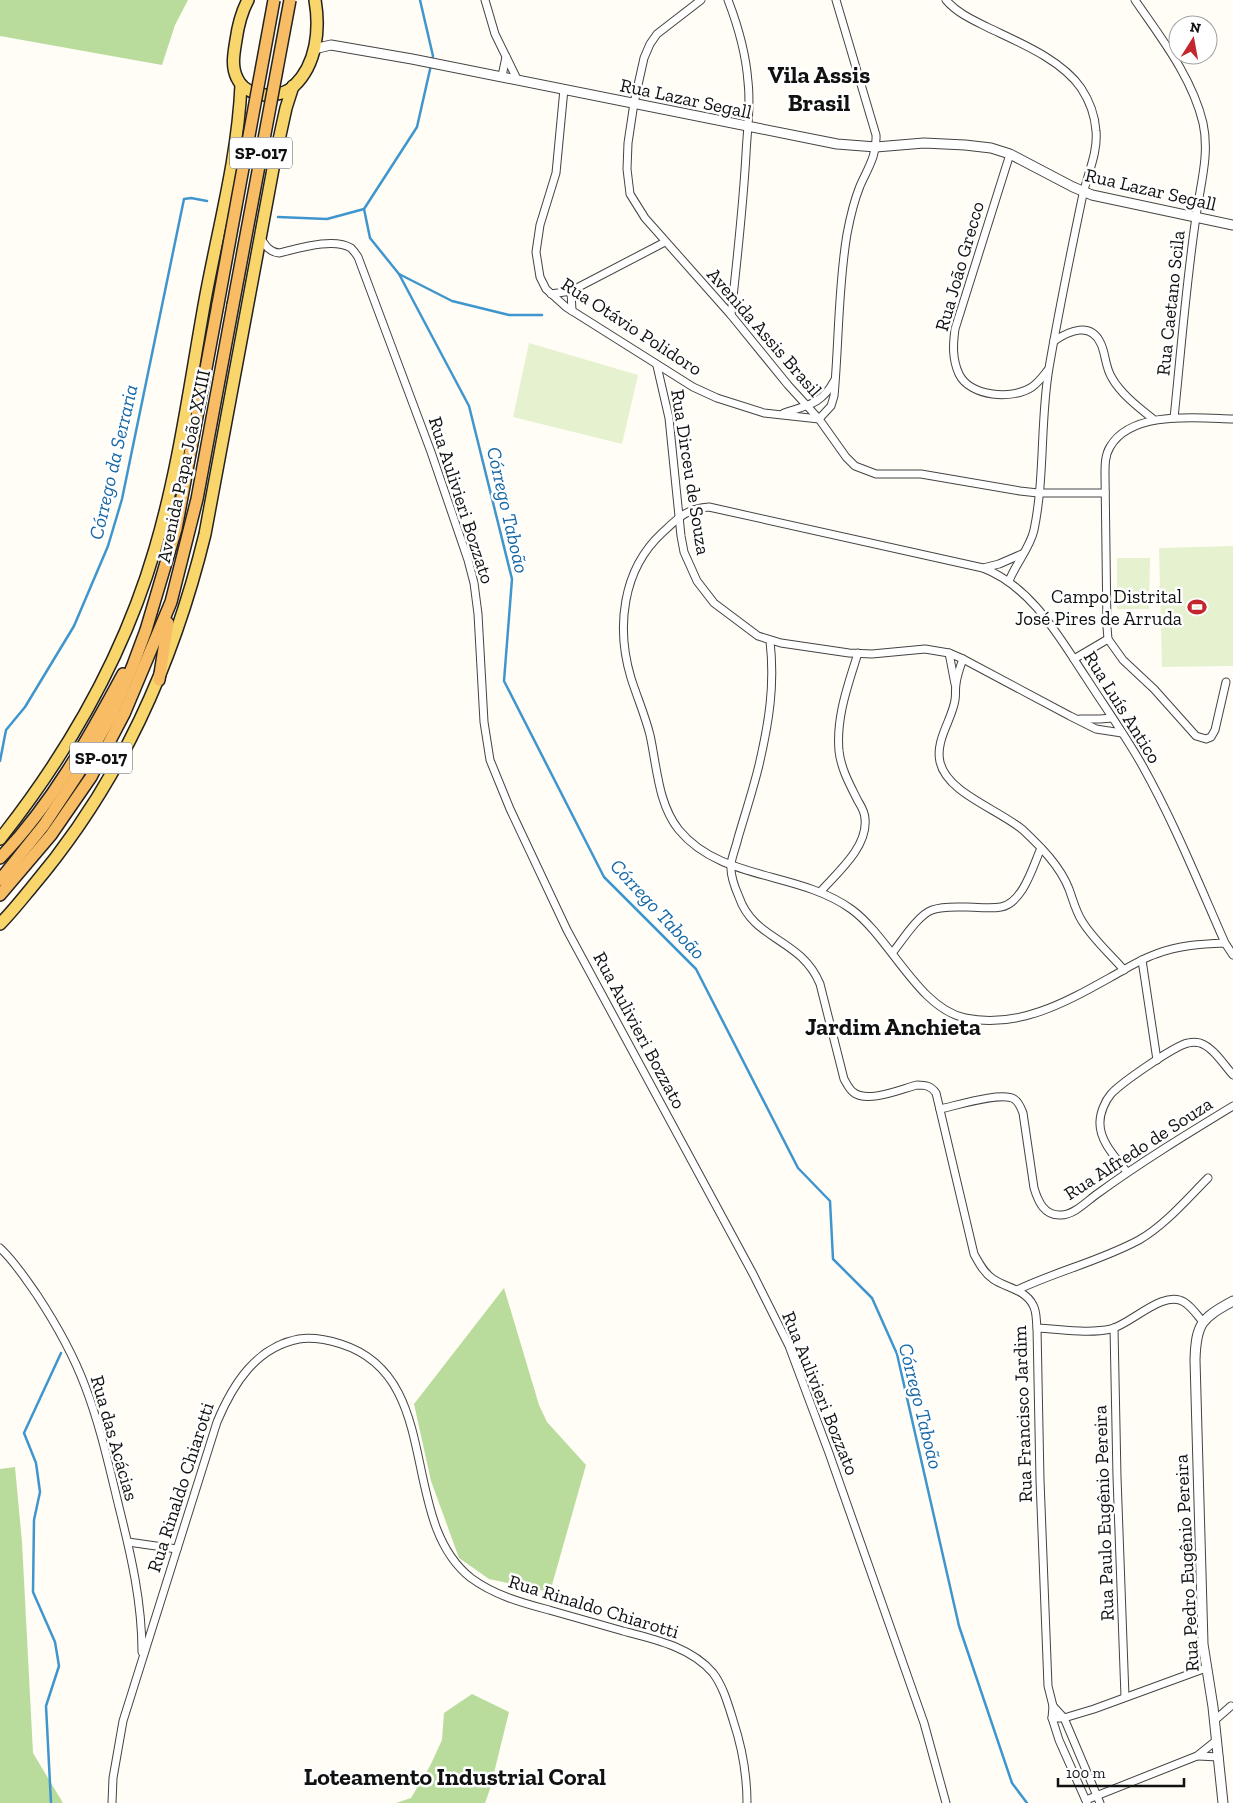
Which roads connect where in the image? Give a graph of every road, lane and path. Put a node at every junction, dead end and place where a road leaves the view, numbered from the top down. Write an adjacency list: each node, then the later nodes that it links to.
1 (248, 0): 17 (main road, Avenida Papa João XXIII)
2 (274, 0): 50 (highway, Avenida Papa João XXIII / SP-017, bridge)
3 (290, 0): 49 (highway, Avenida Papa João XXIII / SP-017, bridge)
4 (315, 0): 11 (main road, Avenida Papa João XXIII)
5 (485, 0): 14 (street)
6 (702, 0): 20 (street, Avenida Assis Brasil)
7 (728, 0): 21 (street)
8 (836, 0): 22 (street)
9 (946, 0): 24 (street)
10 (1135, 0): 25 (street, Rua Caetano Scila)
11 (317, 34): 12 (street, Rua Lazar Segall); 13 (main road, Avenida Papa João XXIII)
12 (331, 45): 13 (street, Rua Lazar Segall); 15 (street, Rua Lazar Segall)
13 (314, 49): 18 (main road, Avenida Papa João XXIII)
14 (506, 57): 15 (street); 16 (street)
15 (502, 76): 16 (street, Rua Lazar Segall)
16 (517, 79): 19 (street, Rua Lazar Segall)
17 (241, 85): 18 (main road); 63 (main road, Avenida Papa João XXIII)
18 (293, 86): 27 (main road, Avenida Papa João XXIII)
19 (564, 89): 20 (street, Rua Lazar Segall); 30 (street, Rua Otávio Polidoro)
20 (634, 104): 21 (street, Rua Lazar Segall); 28 (street, Avenida Assis Brasil)
21 (748, 128): 22 (street, Rua Lazar Segall); 32 (street)
22 (876, 147): 23 (street, Rua Lazar Segall); 36 (street)
23 (1010, 154): 24 (street, Rua Lazar Segall); 35 (street, Rua João Grecco)
24 (1084, 192): 25 (street, Rua Lazar Segall); 33 (street)
25 (1196, 217): 26 (street, Rua Lazar Segall); 39 (street, Rua Caetano Scila)
26 (1233, 225)
27 (260, 237): 57 (main road, Avenida Papa João XXIII); 106 (street, Rua Aulivieri Bozzato)
28 (665, 242): 29 (street); 32 (street, Avenida Assis Brasil)
29 (571, 291): 30 (street); 31 (street)
30 (551, 294): 31 (street, Rua Otávio Polidoro)
31 (572, 311): 34 (street, Rua Otávio Polidoro)
32 (731, 315): 37 (street, Avenida Assis Brasil)
33 (1054, 341): 35 (street); 41 (street)
34 (657, 366): 38 (street, Rua Otávio Polidoro); 45 (street, Rua Dirceu de Souza)
35 (1048, 370): 43 (street)
36 (836, 379): 37 (street, Rua Otávio Polidoro); 40 (street)
37 (807, 405): 38 (street, Rua Otávio Polidoro); 40 (street, Avenida Assis Brasil)
38 (780, 414): 40 (street, Rua Otávio Polidoro)
39 (1174, 418): 41 (street); 42 (street)
40 (819, 419): 43 (street, Avenida Assis Brasil)
41 (1153, 419): 44 (street)
42 (1232, 420)
43 (1038, 493): 44 (street, Avenida Assis Brasil); 46 (street)
44 (1105, 493): 51 (street)
45 (680, 516): 47 (street, Rua Luís Antico); 52 (street, Rua Dirceu de Souza); 66 (street)
46 (1022, 554): 47 (street); 48 (street)
47 (983, 568): 48 (street, Rua Luís Antico)
48 (1009, 581): 56 (street, Rua Luís Antico)
49 (171, 602): 57 (highway); 69 (highway, Avenida Papa João XXIII / SP-017)
50 (146, 630): 65 (highway); 67 (highway, Avenida Papa João XXIII / SP-017)
51 (1108, 639): 56 (street); 58 (street)
52 (770, 641): 53 (street, Rua Dirceu de Souza); 66 (street)
53 (858, 653): 54 (street, Rua Dirceu de Souza); 68 (street)
54 (949, 653): 55 (street, Rua Dirceu de Souza); 59 (street)
55 (963, 659): 59 (street); 61 (street, Rua Dirceu de Souza)
56 (1074, 659): 60 (street, Rua Luís Antico)
57 (159, 680): 70 (main road, Avenida Papa João XXIII)
58 (1226, 682)
59 (956, 684): 64 (street)
60 (1112, 718): 61 (street, Rua Dirceu de Souza); 62 (street, Rua Luís Antico)
61 (1077, 719): 62 (street, Rua Dirceu de Souza)
62 (1122, 733): 71 (street, Rua Luís Antico)
63 (0, 839)
64 (1041, 848): 72 (street); 75 (street)
65 (0, 858)
66 (731, 865): 68 (street); 79 (street, Rua Francisco Jardim)
67 (0, 880)
68 (820, 892): 72 (street)
69 (0, 895)
70 (0, 924)
71 (1226, 943): 73 (street, Rua Luís Antico); 74 (street)
72 (893, 952): 75 (street)
73 (1233, 955)
74 (1142, 960): 75 (street); 76 (street)
75 (1124, 970)
76 (1157, 1060): 77 (street); 80 (street)
77 (1233, 1075)
78 (1233, 1106): 80 (street, Rua Alfredo de Souza)
79 (940, 1109): 80 (street, Rua Alfredo de Souza); 83 (street, Rua Francisco Jardim)
80 (1126, 1172)
81 (1208, 1178): 83 (street)
82 (0, 1248): 88 (street, Rua das Acácias)
83 (1017, 1290): 86 (street, Rua Francisco Jardim)
84 (1233, 1301): 85 (street)
85 (1203, 1322): 87 (street); 91 (street, Rua Pedro Eugênio Pereira)
86 (1037, 1328): 87 (street); 93 (street, Rua Francisco Jardim)
87 (1114, 1328): 92 (street, Rua Paulo Eugênio Pereira)
88 (128, 1542): 89 (street); 90 (street, Rua das Acácias)
89 (177, 1549): 90 (street, Rua Rinaldo Chiarotti); 105 (street, Rua Rinaldo Chiarotti)
90 (142, 1660): 104 (street, Rua Rinaldo Chiarotti)
91 (1206, 1668): 92 (street); 95 (street, Rua Pedro Eugênio Pereira)
92 (1125, 1697): 97 (street)
93 (1054, 1706): 96 (street, Rua Francisco Jardim); 97 (street, Rua Francisco Jardim)
94 (1232, 1706): 95 (street); 98 (street)
95 (1213, 1707): 98 (street, Rua Pedro Eugênio Pereira)
96 (1052, 1718): 97 (street); 103 (street)
97 (1064, 1718): 102 (street, Rua Francisco Jardim)
98 (1215, 1720): 99 (street, Rua Pedro Eugênio Pereira)
99 (1217, 1740): 100 (street); 101 (street, Rua Pedro Eugênio Pereira)
100 (1197, 1756): 101 (street); 102 (street)
101 (1219, 1757): 107 (street, Rua Pedro Eugênio Pereira)
102 (1099, 1800): 103 (street)
103 (1087, 1802)
104 (112, 1803)
105 (747, 1803)
106 (946, 1803)
107 (1223, 1803)

